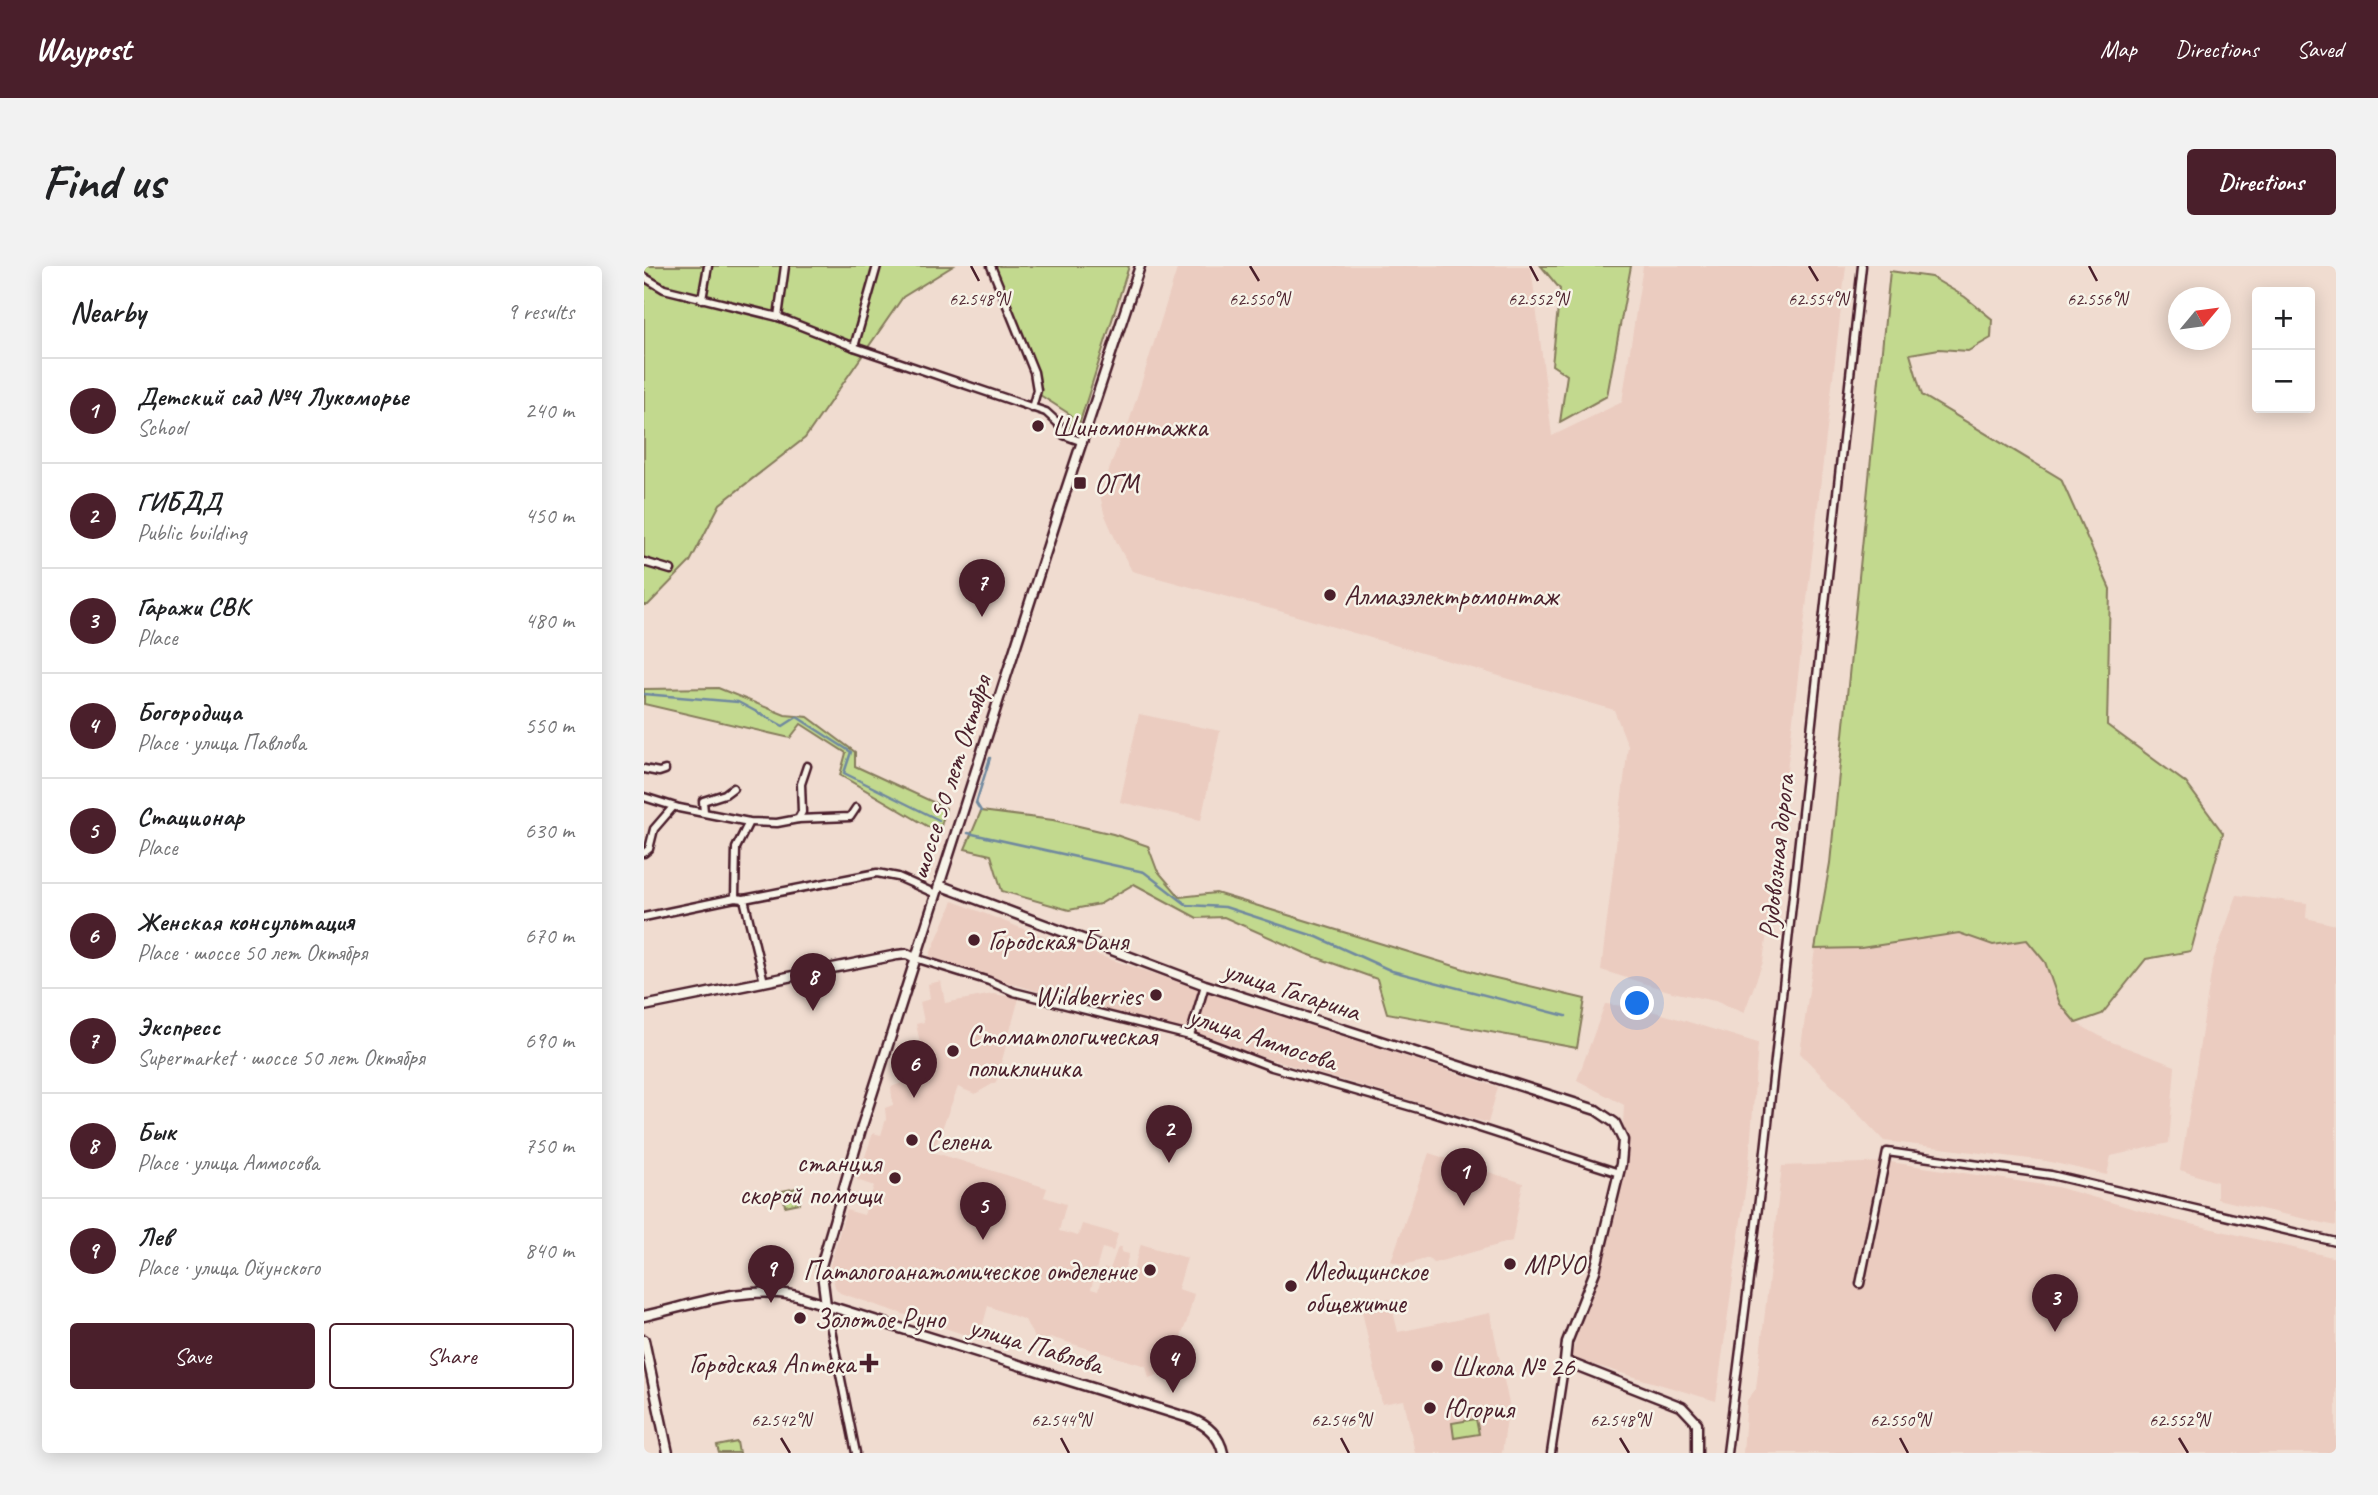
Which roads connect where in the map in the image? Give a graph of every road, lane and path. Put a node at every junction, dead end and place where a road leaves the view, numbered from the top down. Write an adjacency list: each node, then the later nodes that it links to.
1 (708, 266): 8 (street)
2 (785, 266): 9 (street)
3 (877, 266): 10 (street)
4 (990, 266): 11 (street)
5 (1140, 266): 12 (street, шоссе 50 лет Октября)
6 (1862, 266): 47 (street, Рудовозная дорога)
7 (644, 277): 8 (street)
8 (702, 299): 9 (street)
9 (778, 317): 10 (street)
10 (854, 347): 11 (street)
11 (1032, 408): 12 (street)
12 (1083, 442): 26 (street, шоссе 50 лет Октября)
13 (644, 562): 14 (street)
14 (671, 570)
15 (807, 766): 23 (street)
16 (644, 769): 17 (street)
17 (665, 770)
18 (733, 788): 22 (street)
19 (644, 797): 20 (street)
20 (673, 807): 22 (street); 25 (street)
21 (856, 808): 23 (street)
22 (704, 812): 24 (street)
23 (798, 819): 24 (street)
24 (749, 822): 27 (street)
25 (644, 853)
26 (938, 890): 28 (street, улица Гагарина); 30 (street, шоссе 50 лет Октября); 32 (street, улица Гагарина)
27 (735, 898): 28 (street, улица Гагарина); 29 (street, улица Гагарина)
28 (744, 899): 31 (street)
29 (644, 917)
30 (915, 958): 31 (street, улица Аммосова); 34 (street, улица Аммосова); 38 (street, шоссе 50 лет Октября)
31 (764, 982): 33 (street, улица Аммосова)
32 (1205, 985): 34 (street); 35 (street, улица Гагарина)
33 (644, 1006)
34 (1190, 1036): 35 (street, улица Аммосова)
35 (1619, 1173): 41 (street)
36 (2336, 1242): 37 (street)
37 (1860, 1284)
38 (826, 1305): 39 (street, улица Павлова); 42 (street, улица Павлова); 44 (street)
39 (644, 1316)
40 (644, 1340): 43 (street)
41 (1565, 1361): 45 (street); 46 (street)
42 (1223, 1449)
43 (668, 1453)
44 (856, 1453)
45 (1551, 1453)
46 (1697, 1453)
47 (1727, 1453)

